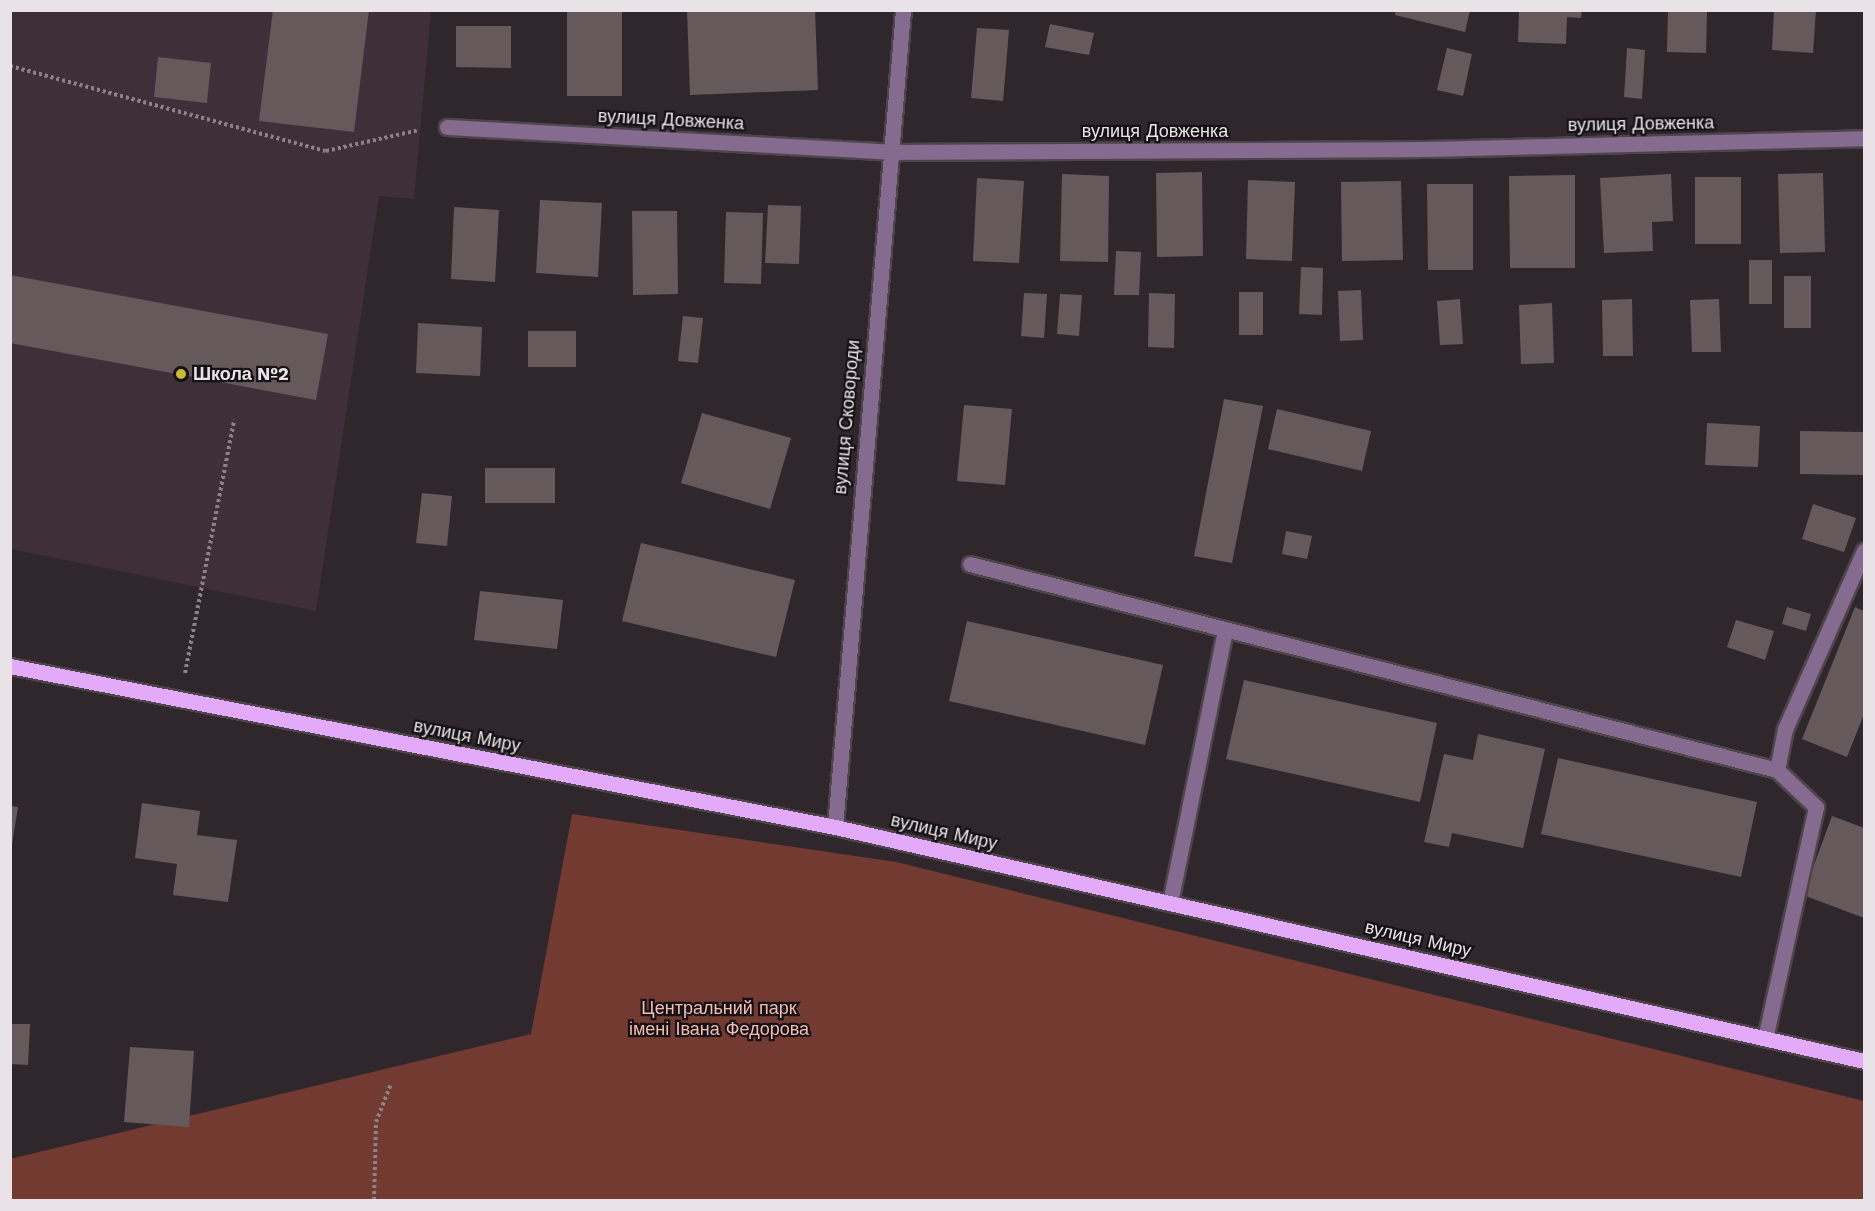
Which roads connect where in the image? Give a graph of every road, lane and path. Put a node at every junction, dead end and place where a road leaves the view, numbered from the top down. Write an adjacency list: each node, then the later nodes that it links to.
1 (903, 10): 5 (street, вулиця Сковороди)
2 (10, 66): 3 (path)
3 (447, 127): 5 (street, вулиця Довженка)
4 (1864, 138): 5 (street, вулиця Довженка)
5 (888, 152): 13 (street, вулиця Сковороди)
6 (234, 420): 11 (path)
7 (1864, 551): 12 (street)
8 (970, 564): 9 (street)
9 (1225, 629): 12 (street); 14 (street)
10 (10, 666): 11 (main road, вулиця Миру)
11 (179, 700): 13 (main road, вулиця Миру)
12 (1777, 770): 15 (street)
13 (835, 827): 14 (main road, вулиця Миру)
14 (1170, 903): 15 (main road, вулиця Миру)
15 (1765, 1038): 16 (main road, вулиця Миру)
16 (1864, 1061)
17 (391, 1084): 18 (path)
18 (374, 1200)

